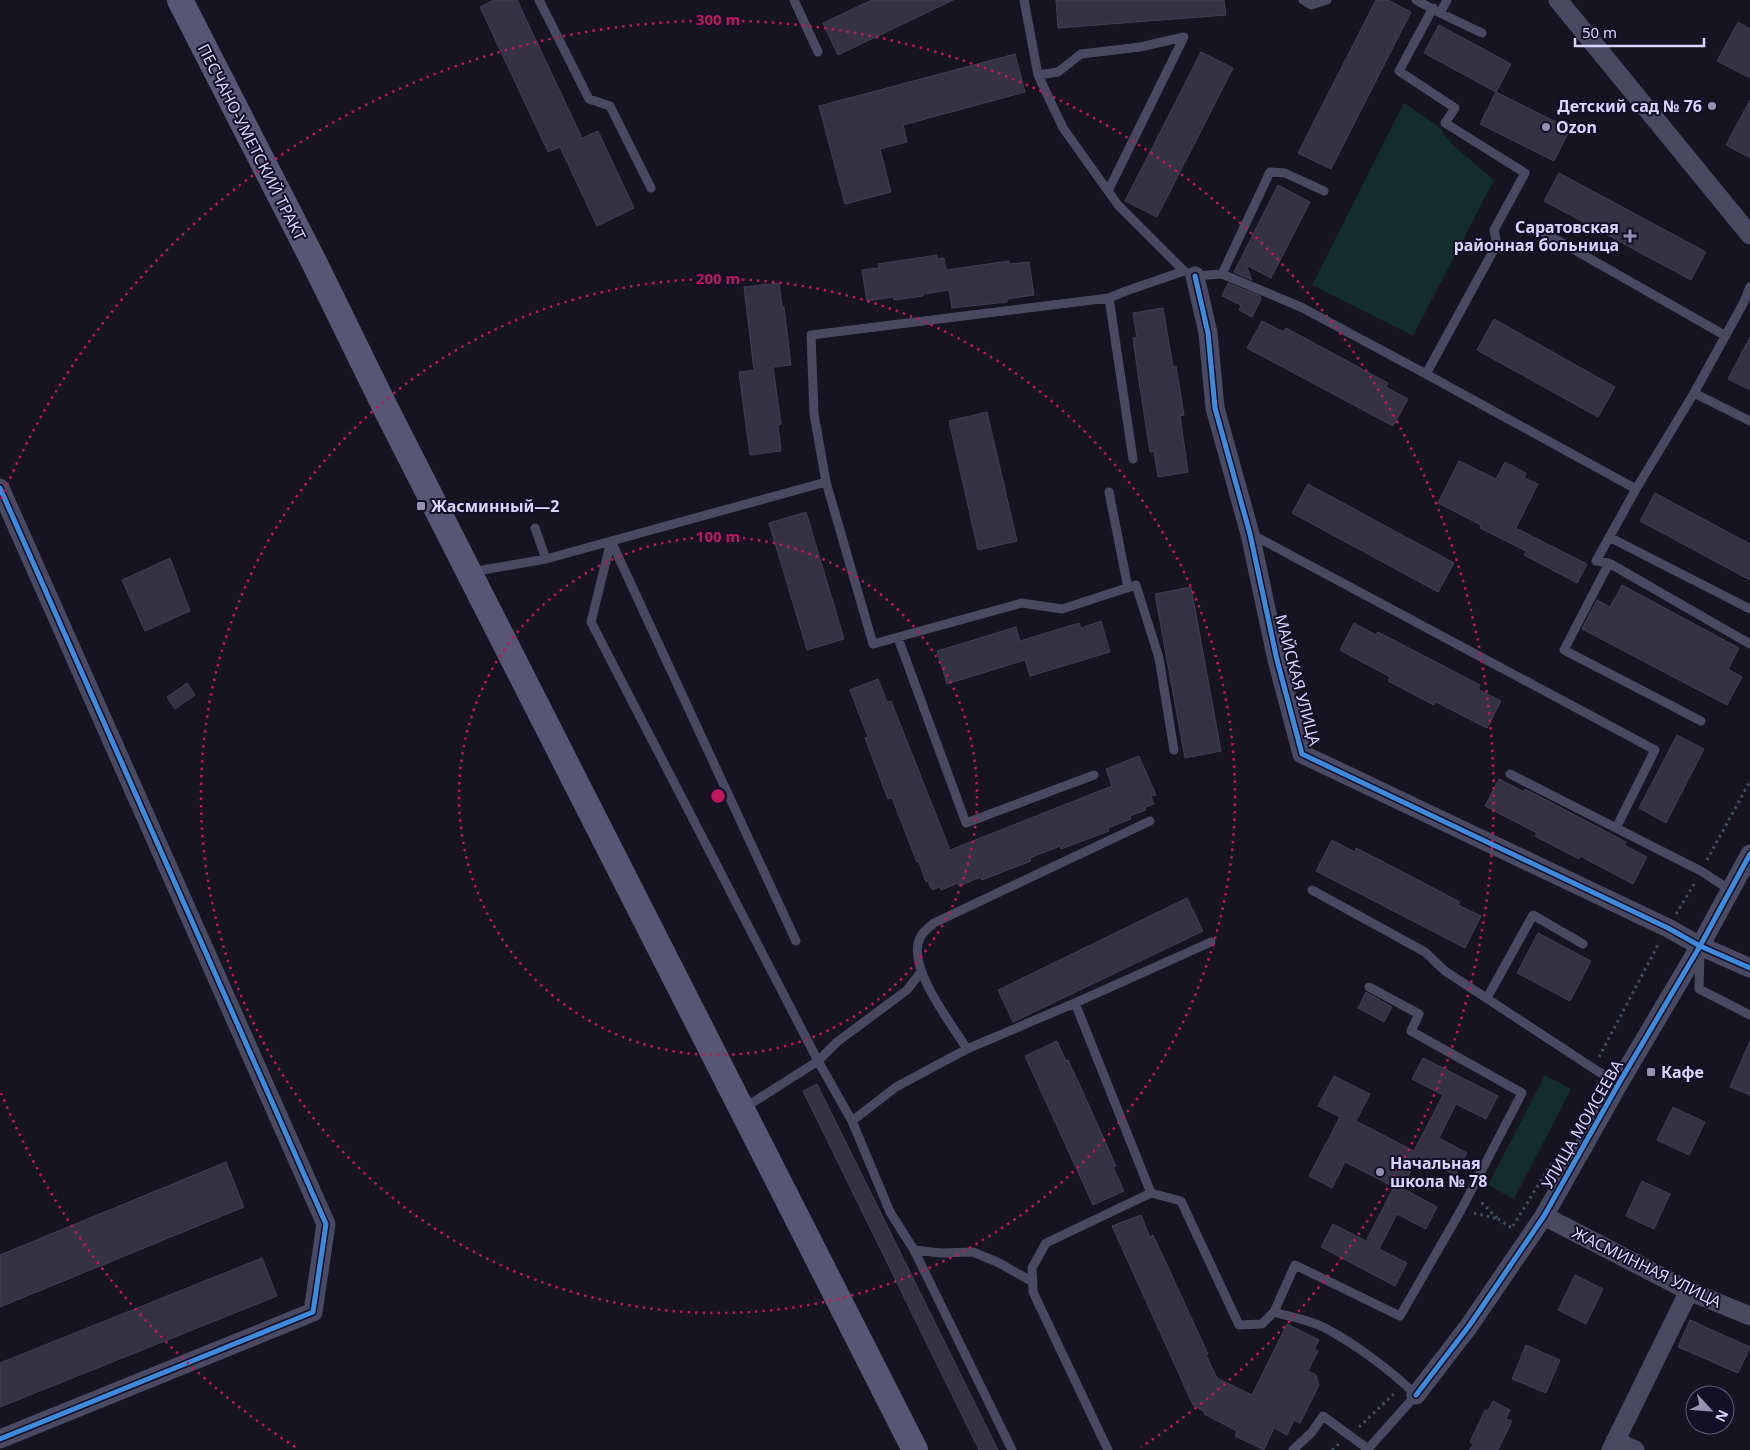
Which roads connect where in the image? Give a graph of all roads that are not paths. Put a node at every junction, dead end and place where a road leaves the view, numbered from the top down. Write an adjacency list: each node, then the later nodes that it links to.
1 (180, 0): 39 (main road, ПЕСЧАНО-УМЕТСКИЙ ТРАКТ)
2 (539, 0): 14 (lane)
3 (794, 0): 12 (lane)
4 (1024, 0): 13 (lane)
5 (1304, 0): 6 (lane)
6 (1327, 0)
7 (1416, 0): 10 (lane)
8 (1447, 0): 10 (lane)
9 (1558, 0): 18 (street)
10 (1437, 11): 11 (lane); 25 (lane)
11 (1482, 33)
12 (818, 52)
13 (1038, 74): 15 (lane); 15 (lane)
14 (651, 188)
15 (1108, 191): 19 (lane)
16 (1324, 191): 20 (lane)
17 (1542, 232): 24 (lane)
18 (1750, 235)
19 (1190, 274): 20 (lane); 22 (lane); 34 (street, МАЙСКАЯ УЛИЦА)
20 (1222, 274): 25 (lane)
21 (1750, 287): 23 (lane)
22 (1109, 298): 28 (lane); 29 (lane)
23 (1747, 303): 24 (lane)
24 (1726, 336): 26 (lane)
25 (1426, 374): 31 (lane)
26 (1694, 394): 27 (lane); 31 (lane)
27 (1750, 421)
28 (1133, 459)
29 (826, 482): 36 (lane); 42 (lane)
30 (0, 488): 76 (street)
31 (1636, 488): 35 (lane)
32 (1108, 492): 40 (lane)
33 (535, 528): 37 (lane)
34 (1250, 534): 49 (lane); 56 (street, МАЙСКАЯ УЛИЦА)
35 (1609, 537): 38 (lane); 41 (lane)
36 (611, 542): 37 (lane); 53 (lane); 64 (lane)
37 (546, 559): 39 (lane)
38 (1609, 563): 43 (lane); 44 (lane)
39 (468, 572): 66 (main road, ПЕСЧАНО-УМЕТСКИЙ ТРАКТ)
40 (1128, 588): 42 (lane); 45 (lane)
41 (1750, 608)
42 (898, 638): 47 (lane)
43 (1750, 644)
44 (1702, 721)
45 (1174, 750)
46 (1510, 774): 49 (lane)
47 (1094, 775)
48 (1150, 821): 58 (lane)
49 (1616, 828): 52 (lane)
50 (1750, 854): 52 (street, УЛИЦА МОИСЕЕВА)
51 (1312, 890): 60 (lane)
52 (1730, 890): 56 (street, УЛИЦА МОИСЕЕВА)
53 (796, 941)
54 (1211, 942): 61 (lane)
55 (1583, 944): 60 (lane)
56 (1700, 946): 57 (street, МАЙСКАЯ УЛИЦА); 62 (lane); 65 (street, УЛИЦА МОИСЕЕВА)
57 (1750, 968)
58 (921, 972): 63 (lane); 64 (lane)
59 (1369, 987): 73 (lane)
60 (1487, 998): 65 (lane)
61 (1075, 1003): 63 (lane); 68 (lane)
62 (1750, 1015)
63 (967, 1048): 67 (lane)
64 (818, 1061): 66 (lane); 67 (lane)
65 (1619, 1083): 69 (street, УЛИЦА МОИСЕЕВА)
66 (742, 1110): 79 (main road, ПЕСЧАНО-УМЕТСКИЙ ТРАКТ)
67 (852, 1121): 70 (lane)
68 (1151, 1193): 71 (lane); 73 (lane)
69 (1544, 1216): 72 (street, ЖАСМИННАЯ УЛИЦА); 75 (street, УЛИЦА МОИСЕЕВА)
70 (914, 1250): 71 (lane); 80 (lane)
71 (1033, 1282): 81 (lane)
72 (1689, 1291): 74 (street, ЖАСМИННАЯ УЛИЦА); 77 (street)
73 (1274, 1312): 75 (lane)
74 (1750, 1316)
75 (1416, 1394): 78 (lane, УЛИЦА МОИСЕЕВА)
76 (0, 1439)
77 (1613, 1446): 83 (street)
78 (1368, 1449): 82 (lane)
79 (915, 1450)
80 (1012, 1450)
81 (1108, 1450)
82 (1293, 1450)
83 (1635, 1450)

